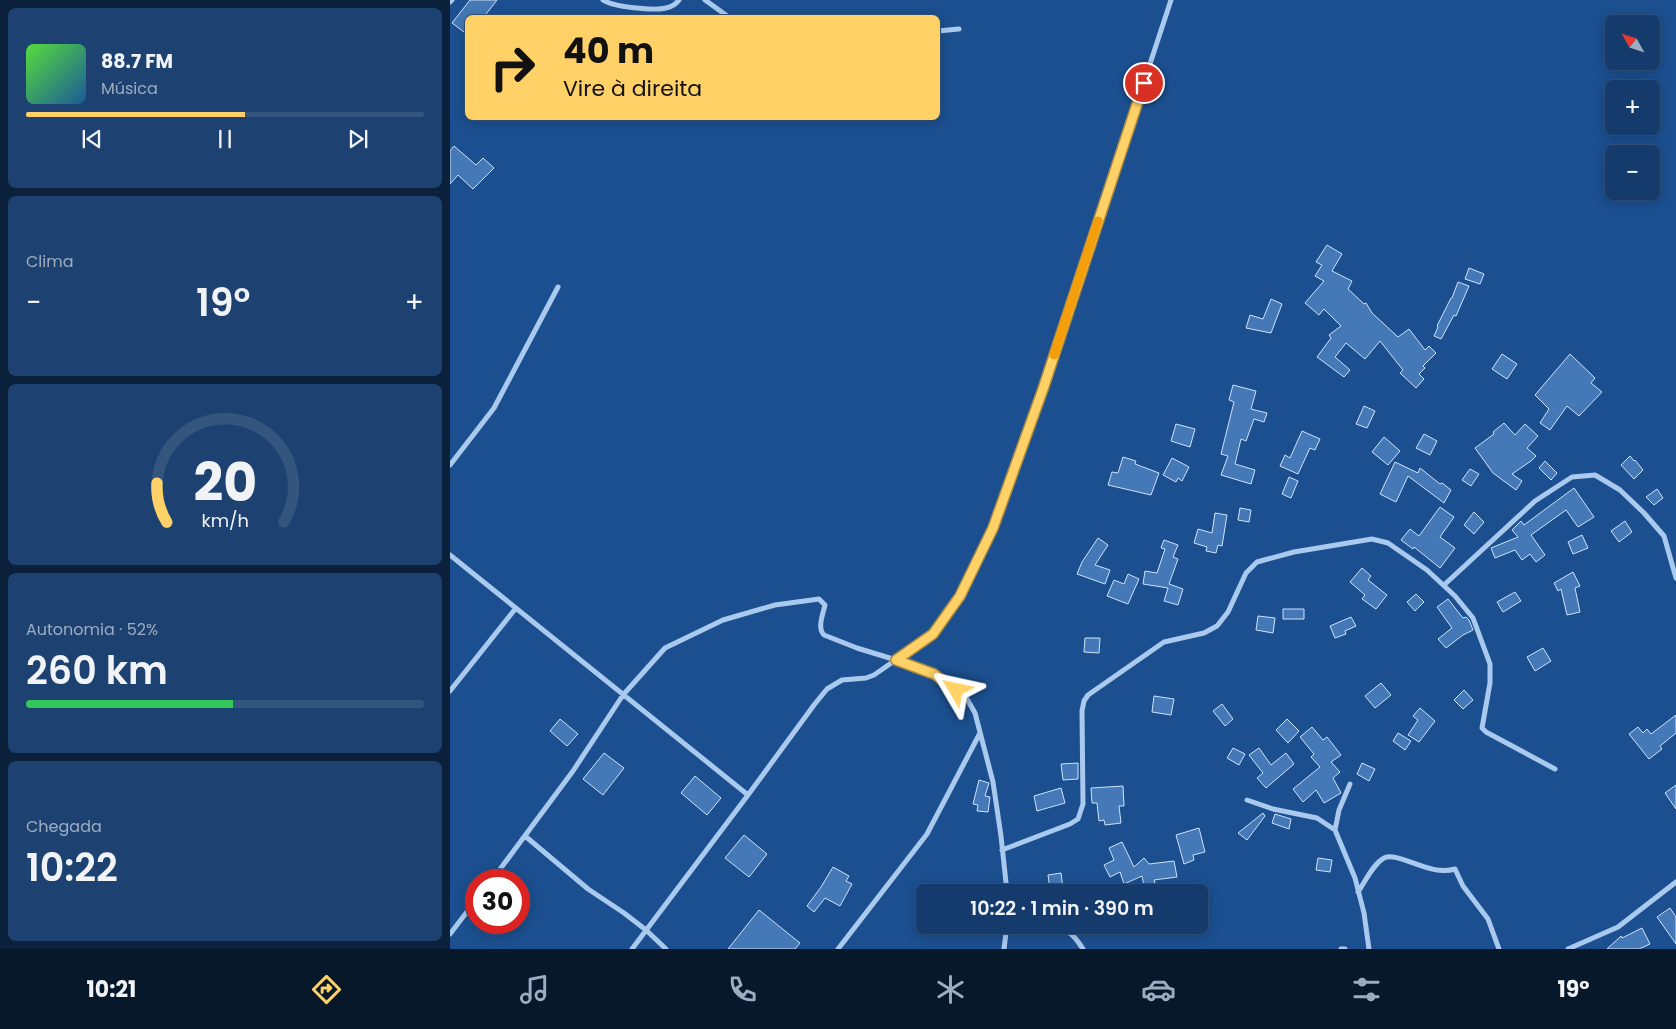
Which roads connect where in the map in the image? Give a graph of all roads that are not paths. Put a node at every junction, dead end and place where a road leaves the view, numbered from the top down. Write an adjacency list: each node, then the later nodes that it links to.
1 (603, 0): 2 (street)
2 (679, 0)
3 (704, 0): 5 (street)
4 (1171, 0): 14 (street)
5 (726, 15)
6 (959, 29): 7 (street)
7 (940, 31)
8 (558, 287): 9 (street)
9 (450, 465)
10 (450, 556): 13 (street)
11 (1676, 578): 12 (street)
12 (1444, 585): 18 (street); 24 (street)
13 (516, 608): 15 (street); 16 (street)
14 (896, 660): 16 (street); 17 (street); 20 (street)
15 (450, 690)
16 (624, 695): 20 (street); 23 (street)
17 (980, 732): 24 (street); 36 (street)
18 (1555, 769)
19 (1350, 784): 22 (street)
20 (748, 795): 30 (street)
21 (1247, 800): 22 (street)
22 (1335, 830): 28 (street)
23 (525, 836): 25 (street); 30 (street)
24 (1002, 850): 27 (street)
25 (500, 869)
26 (1676, 882): 43 (street)
27 (1006, 884)
28 (1358, 892): 41 (street); 42 (street)
29 (465, 914): 31 (street)
30 (646, 930): 34 (street); 35 (street)
31 (450, 934)
32 (1006, 934): 37 (street)
33 (1072, 934): 38 (street)
34 (632, 949)
35 (666, 949)
36 (838, 949)
37 (1004, 949)
38 (1083, 949)
39 (1341, 949): 40 (street)
40 (1345, 949)
41 (1369, 949)
42 (1499, 949)
43 (1568, 949)

